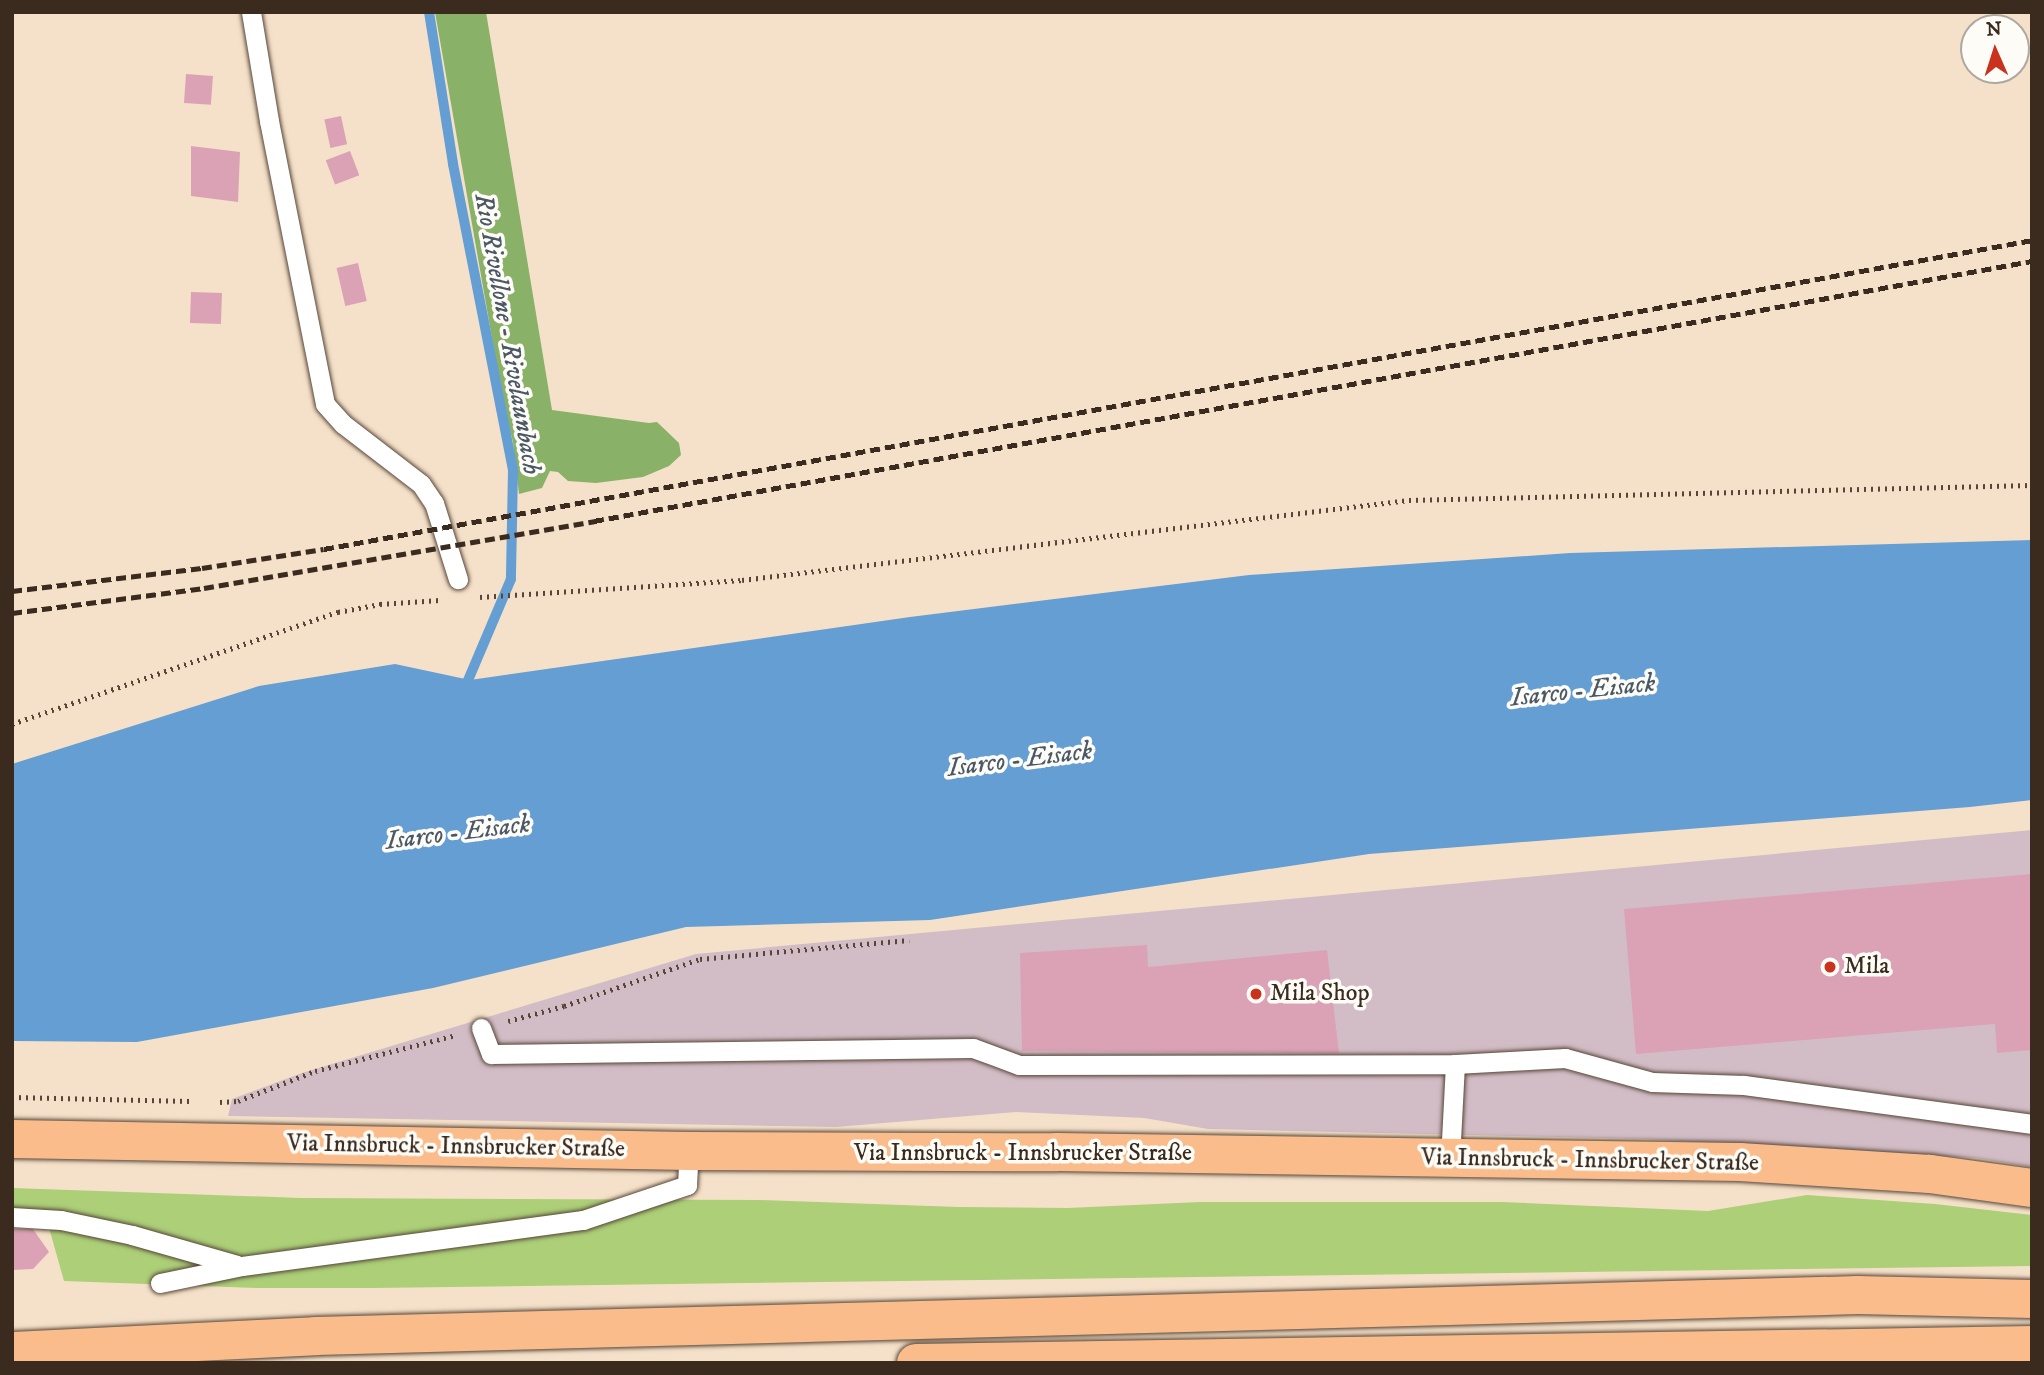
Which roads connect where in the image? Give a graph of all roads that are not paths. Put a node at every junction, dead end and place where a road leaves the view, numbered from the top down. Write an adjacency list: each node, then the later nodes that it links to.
1 (251, 12): 2 (lane)
2 (458, 579)
3 (481, 1028): 4 (lane)
4 (1455, 1064): 5 (lane); 8 (lane)
5 (2032, 1124)
6 (12, 1139): 7 (main road, Via Innsbruck - Innsbrucker Straße)
7 (689, 1151): 8 (main road, Via Innsbruck - Innsbrucker Straße); 11 (lane)
8 (1450, 1160): 9 (main road, Via Innsbruck - Innsbrucker Straße)
9 (2032, 1188)
10 (12, 1217): 11 (lane)
11 (242, 1266): 12 (lane)
12 (160, 1283)
13 (2032, 1299): 15 (main road)
14 (2032, 1345): 16 (main road)
15 (12, 1351)
16 (916, 1363)

